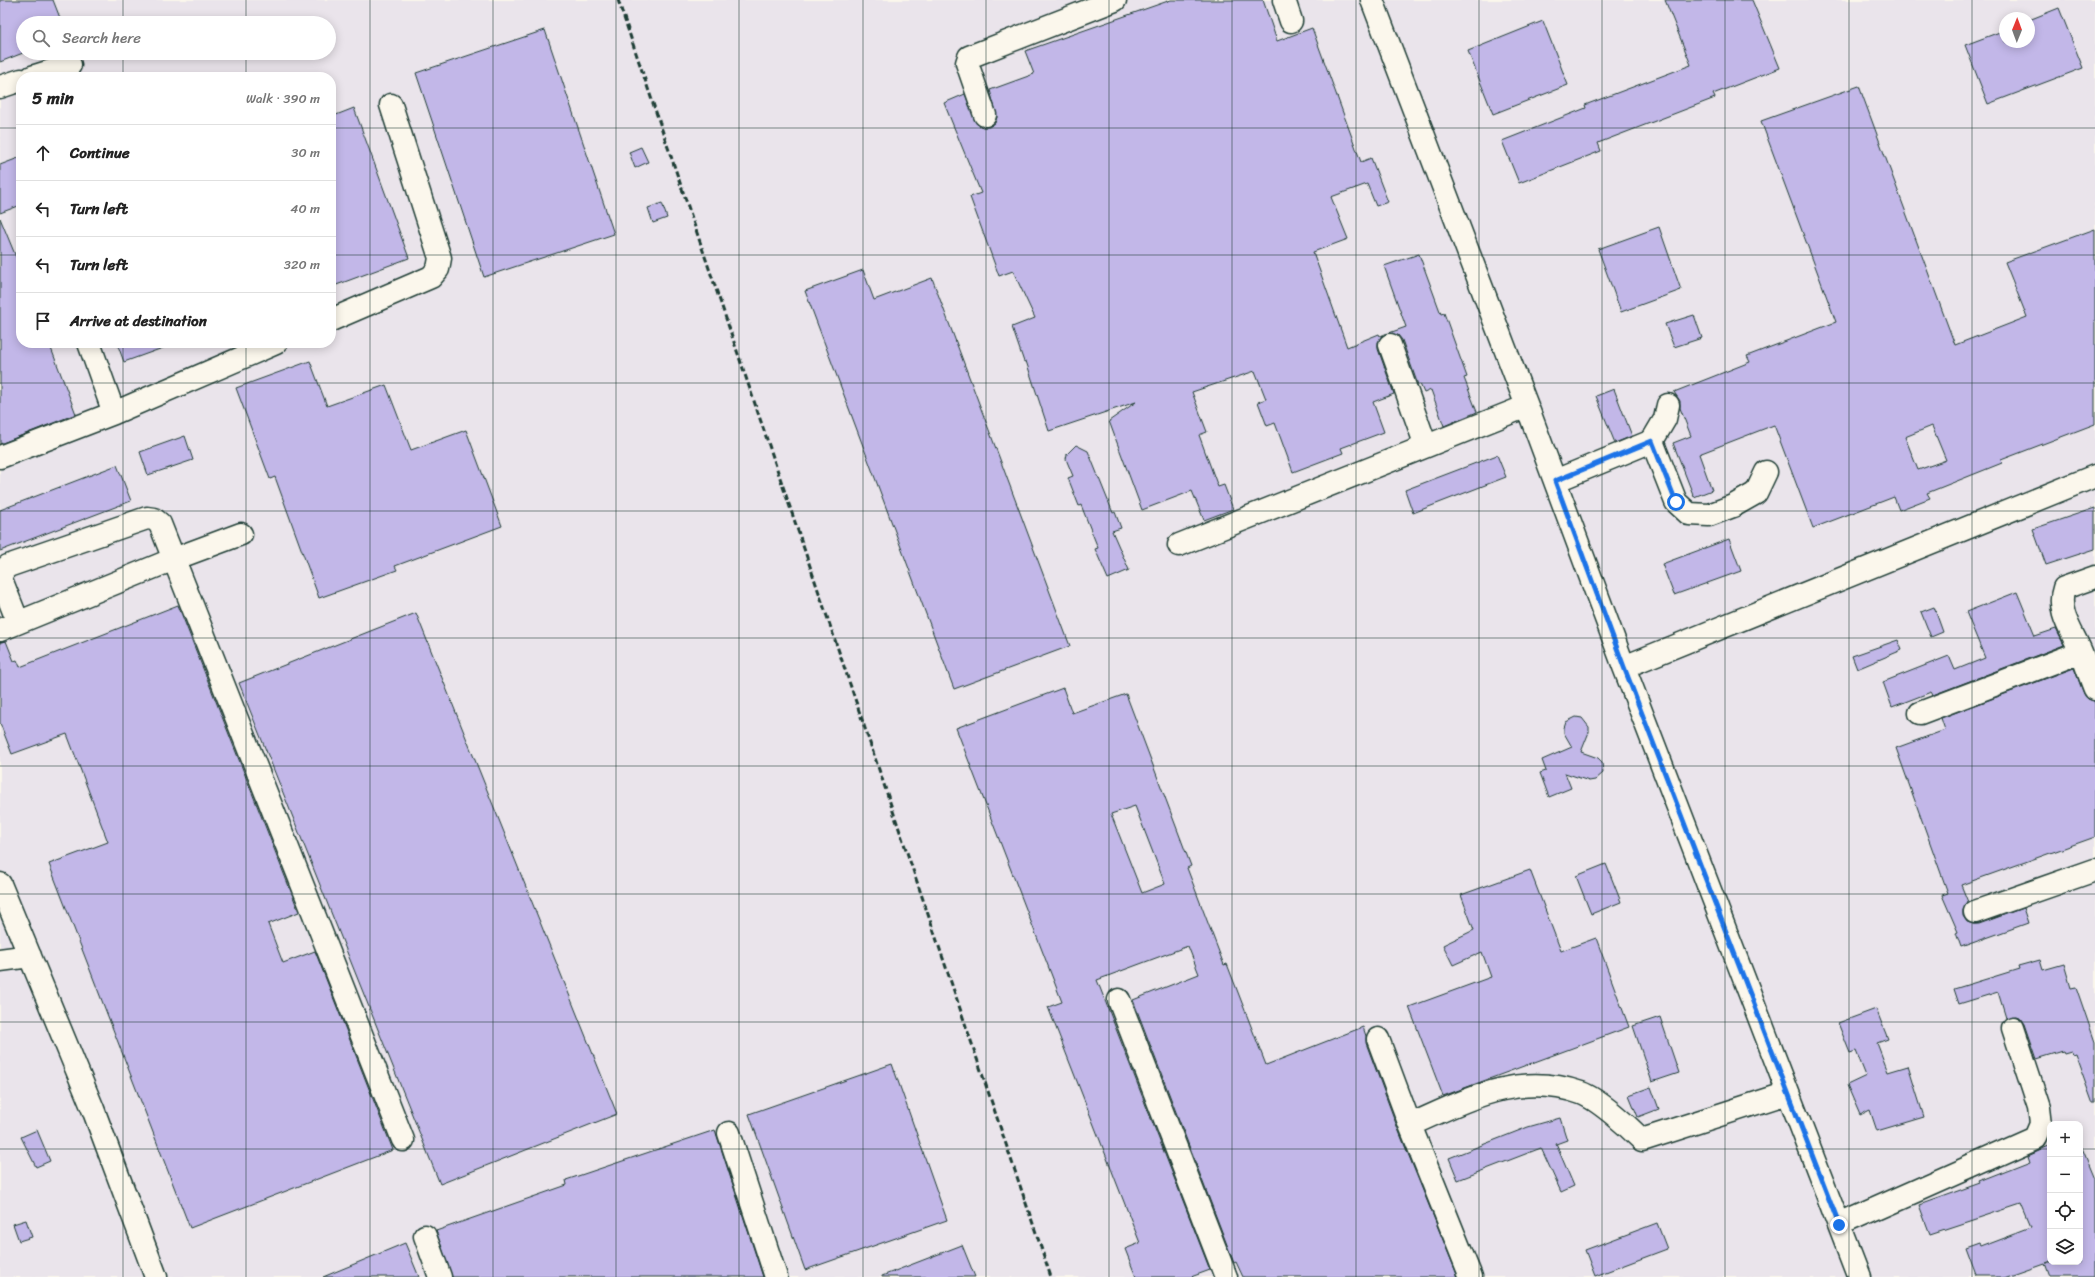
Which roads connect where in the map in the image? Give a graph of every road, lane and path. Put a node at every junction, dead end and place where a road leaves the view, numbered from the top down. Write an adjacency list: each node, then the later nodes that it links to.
1 (1115, 0): 10 (street)
2 (1284, 0): 4 (street)
3 (1372, 0): 16 (street)
4 (1291, 21)
5 (70, 65): 6 (street)
6 (48, 72)
7 (16, 82): 8 (street)
8 (0, 87)
9 (392, 105): 11 (street)
10 (986, 115)
11 (336, 318)
12 (1390, 345): 19 (street)
13 (91, 348): 17 (street)
14 (264, 348): 17 (street)
15 (1668, 405): 18 (street)
16 (1527, 406): 19 (street); 23 (street)
17 (114, 413): 20 (street)
18 (1652, 441): 21 (street); 23 (street)
19 (1426, 446): 25 (street)
20 (0, 457)
21 (1766, 472)
22 (2095, 476): 30 (street)
23 (1555, 481): 30 (street)
24 (241, 534): 26 (street)
25 (1179, 545)
26 (174, 559): 28 (street); 28 (street); 44 (street)
27 (2095, 577): 29 (street)
28 (9, 626)
29 (2082, 652): 31 (street); 32 (street)
30 (1624, 667): 41 (street)
31 (2095, 689)
32 (1920, 713)
33 (2095, 870): 35 (street)
34 (0, 884): 36 (street)
35 (1975, 912)
36 (30, 956): 37 (street); 47 (street)
37 (0, 960)
38 (1119, 1000): 50 (street)
39 (2013, 1028): 45 (street)
40 (1378, 1039): 42 (street)
41 (1788, 1093): 42 (street); 45 (street)
42 (1410, 1125): 51 (street)
43 (729, 1133): 49 (street)
44 (403, 1140)
45 (1839, 1225): 52 (street)
46 (425, 1236): 48 (street)
47 (156, 1277)
48 (440, 1277)
49 (776, 1277)
50 (1226, 1277)
51 (1472, 1277)
52 (1859, 1277)

